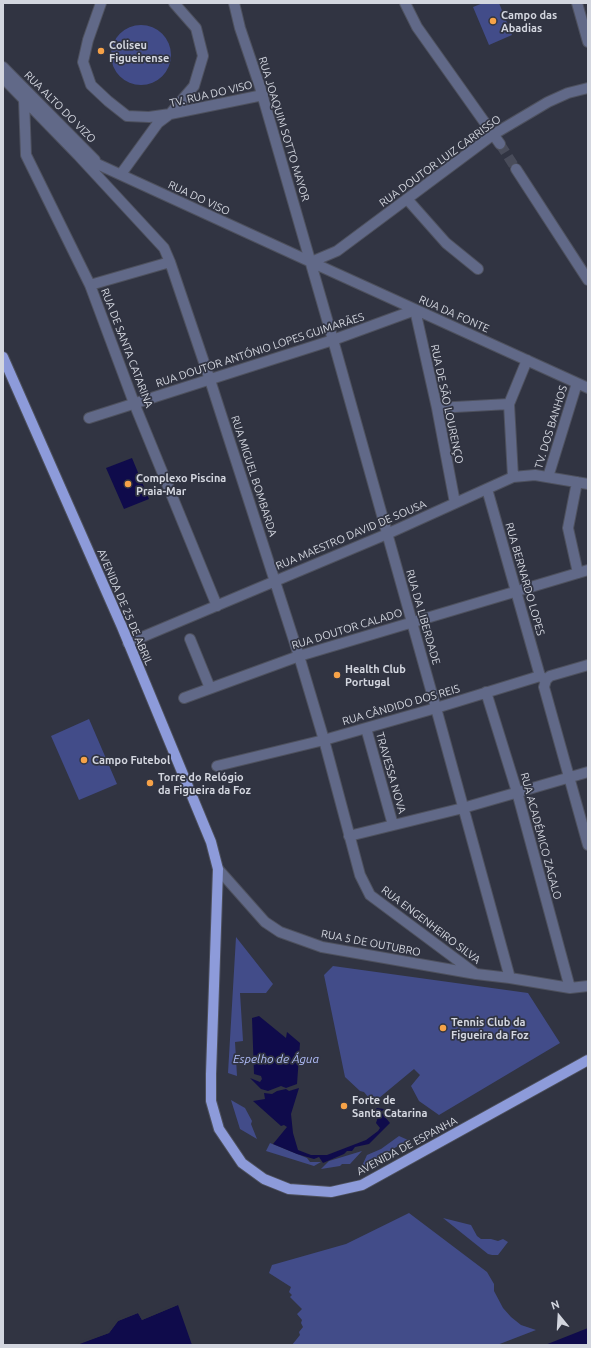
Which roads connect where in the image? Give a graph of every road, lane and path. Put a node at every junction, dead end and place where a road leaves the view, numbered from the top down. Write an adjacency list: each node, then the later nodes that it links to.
1 (101, 3): 12 (street)
2 (174, 3): 12 (street)
3 (234, 3): 10 (street, RUA JOAQUIM SOTTO MAYOR)
4 (405, 3): 13 (street)
5 (576, 3): 6 (street)
6 (588, 42)
7 (3, 67): 16 (street, RUA ALTO DO VIZO)
8 (3, 78): 11 (street, RUA MIGUEL BOMBARDA)
9 (588, 88): 13 (street, RUA DOUTOR LUIZ CARRISSO)
10 (263, 94): 12 (street, TV. RUA DO VISO); 21 (street, RUA JOAQUIM SOTTO MAYOR)
11 (24, 100): 15 (street, RUA MIGUEL BOMBARDA); 24 (street, RUA DE SANTA CATARINA)
12 (170, 114): 18 (street, TV. RUA DO VISO)
13 (494, 134): 14 (street); 19 (street, RUA DOUTOR LUIZ CARRISSO)
14 (500, 144)
15 (78, 155): 16 (street, RUA DO VISO); 20 (street, RUA MIGUEL BOMBARDA)
16 (99, 164): 18 (street, RUA DO VISO)
17 (516, 169): 23 (street)
18 (120, 174): 21 (street, RUA DO VISO)
19 (407, 199): 21 (street, RUA DOUTOR LUIZ CARRISSO); 22 (street)
20 (170, 262): 24 (street); 29 (street, RUA MIGUEL BOMBARDA)
21 (311, 262): 25 (street, RUA DA FONTE); 26 (street, RUA DA LIBERDADE)
22 (478, 269)
23 (588, 280)
24 (90, 285): 32 (street, RUA DE SANTA CATARINA)
25 (415, 310): 26 (street, RUA DOUTOR ANTÓNIO LOPES GUIMARÃES); 28 (street, RUA DA FONTE); 34 (street, RUA DE SÃO LOURENÇO)
26 (333, 340): 29 (street, RUA DOUTOR ANTÓNIO LOPES GUIMARÃES); 42 (street, RUA DA LIBERDADE)
27 (3, 357): 50 (main road, AVENIDA DE 25 DE ABRIL)
28 (527, 360): 30 (street, RUA DA FONTE); 33 (street)
29 (210, 380): 32 (street, RUA DOUTOR ANTÓNIO LOPES GUIMARÃES); 45 (street, RUA MIGUEL BOMBARDA)
30 (577, 383): 31 (street, RUA DA FONTE); 37 (street, TV. DOS BANHOS)
31 (588, 388)
32 (134, 403): 35 (street, RUA DOUTOR ANTÓNIO LOPES GUIMARÃES); 47 (street, RUA DE SANTA CATARINA)
33 (509, 404): 34 (street); 36 (street)
34 (437, 408): 41 (street, RUA DE SÃO LOURENÇO)
35 (89, 418)
36 (513, 477): 37 (street, RUA MAESTRO DAVID DE SOUSA); 40 (street, RUA MAESTRO DAVID DE SOUSA)
37 (548, 477): 38 (street, RUA MAESTRO DAVID DE SOUSA)
38 (577, 482): 39 (street, RUA MAESTRO DAVID DE SOUSA); 44 (street)
39 (588, 484)
40 (488, 489): 41 (street, RUA MAESTRO DAVID DE SOUSA); 46 (street, RUA BERNARDO LOPES)
41 (455, 503): 42 (street, RUA MAESTRO DAVID DE SOUSA)
42 (387, 534): 45 (street, RUA MAESTRO DAVID DE SOUSA); 48 (street, RUA DA LIBERDADE)
43 (588, 570): 44 (street, RUA DOUTOR CALADO)
44 (578, 573): 46 (street, RUA DOUTOR CALADO)
45 (276, 581): 47 (street, RUA MAESTRO DAVID DE SOUSA); 51 (street, RUA MIGUEL BOMBARDA)
46 (516, 591): 48 (street, RUA DOUTOR CALADO); 53 (street, RUA BERNARDO LOPES)
47 (217, 606): 50 (street, RUA MAESTRO DAVID DE SOUSA)
48 (411, 622): 51 (street, RUA DOUTOR CALADO); 57 (street, RUA DA LIBERDADE)
49 (190, 639): 54 (street)
50 (128, 643): 68 (main road, AVENIDA DE 25 DE ABRIL)
51 (299, 656): 54 (street, RUA DOUTOR CALADO); 59 (street, RUA MIGUEL BOMBARDA)
52 (588, 665): 53 (street, RUA CÂNDIDO DOS REIS)
53 (543, 678): 55 (street, RUA CÂNDIDO DOS REIS); 62 (street, RUA BERNARDO LOPES)
54 (210, 688): 56 (street, RUA DOUTOR CALADO)
55 (486, 692): 57 (street, RUA CÂNDIDO DOS REIS); 63 (street, RUA ACADÉMICO ZAGALO)
56 (184, 698)
57 (436, 708): 58 (street, RUA CÂNDIDO DOS REIS); 64 (street, RUA DA LIBERDADE)
58 (366, 728): 59 (street, RUA CÂNDIDO DOS REIS); 65 (street, TRAVESSA NOVA)
59 (324, 740): 60 (street, RUA CÂNDIDO DOS REIS); 66 (street, RUA MIGUEL BOMBARDA)
60 (217, 766)
61 (588, 772): 62 (street)
62 (569, 778): 63 (street); 67 (street, RUA BERNARDO LOPES)
63 (517, 792): 64 (street); 72 (street, RUA ACADÉMICO ZAGALO)
64 (463, 808): 65 (street); 70 (street, RUA DA LIBERDADE)
65 (393, 825): 66 (street)
66 (349, 836): 69 (street, RUA ENGENHEIRO SILVA)
67 (588, 845)
68 (218, 869): 69 (street, RUA 5 DE OUTUBRO); 73 (main road, AVENIDA DE ESPANHA)
69 (476, 974): 70 (street, RUA ENGENHEIRO SILVA)
70 (510, 978): 72 (street, RUA ENGENHEIRO SILVA)
71 (588, 986): 72 (street, RUA ENGENHEIRO SILVA)
72 (570, 988)
73 (588, 1060)

